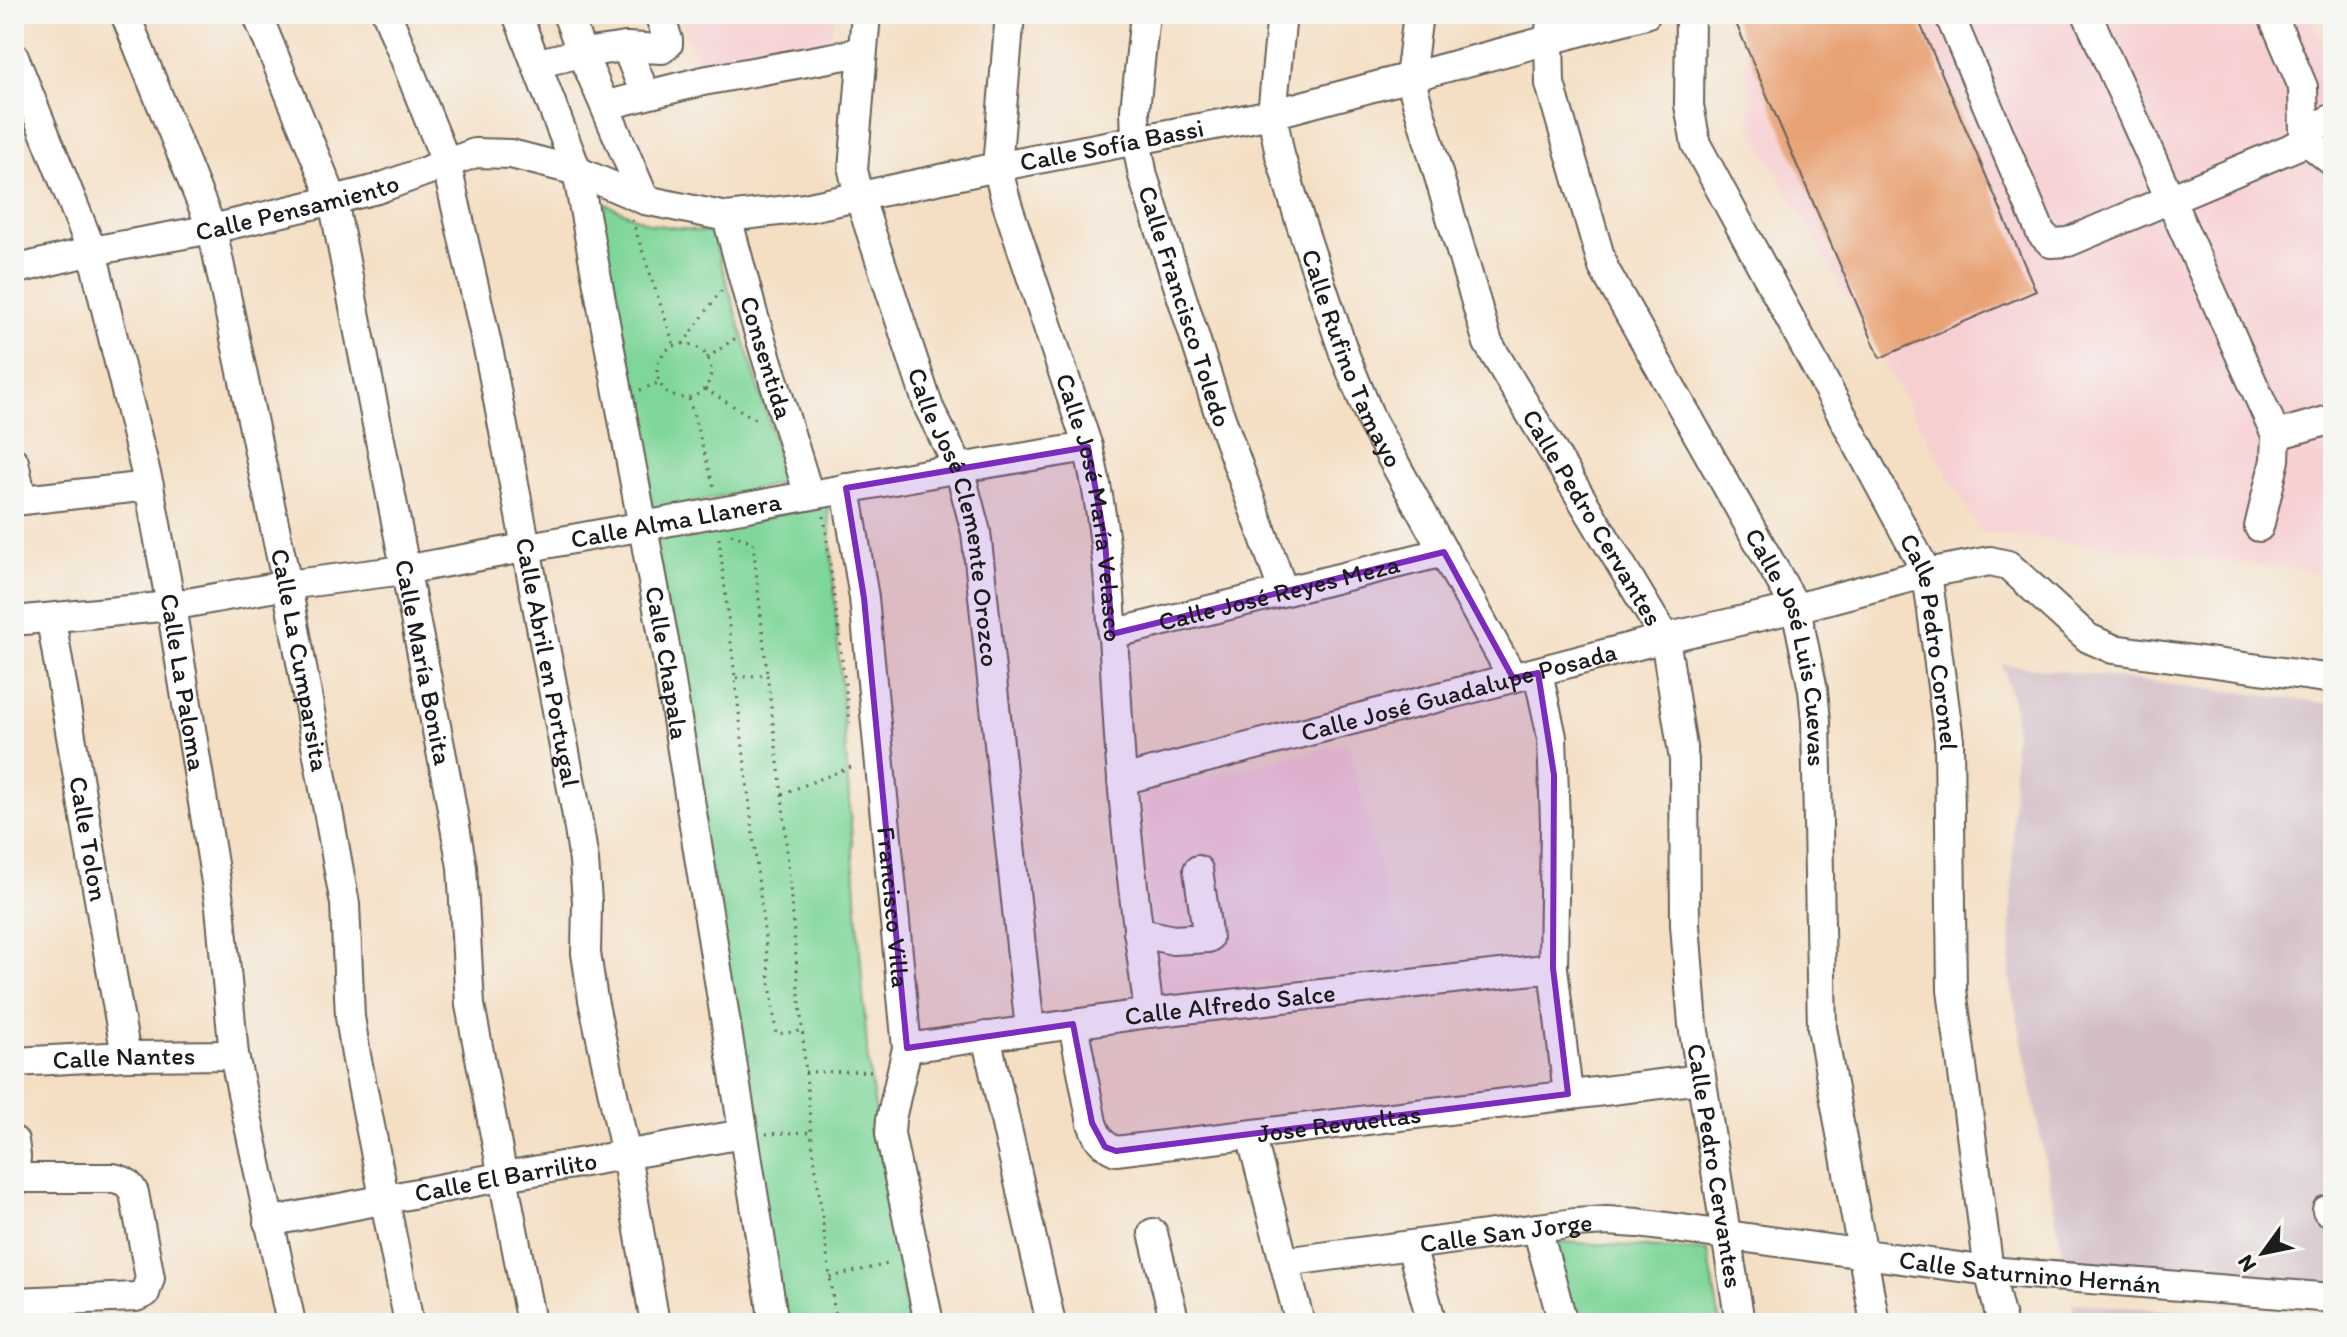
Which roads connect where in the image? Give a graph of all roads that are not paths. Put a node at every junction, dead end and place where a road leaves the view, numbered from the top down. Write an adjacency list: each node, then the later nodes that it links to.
1 (125, 14): 38 (street, Calle La Cumparsita)
2 (257, 14): 34 (street, Calle María Bonita)
3 (387, 14): 30 (street, Calle Abril en Portugal)
4 (517, 14): 22 (street, Calle Chapala)
5 (567, 14): 20 (street)
6 (659, 14): 18 (street)
7 (866, 14): 19 (street, Calle José Clemente Orozco)
8 (1010, 14): 31 (street, Calle José María Velasco)
9 (1145, 14): 28 (street, Calle Francisco Toledo)
10 (1282, 14): 26 (street, Calle Rufino Tamayo)
11 (1418, 14): 23 (street, Calle Pedro Cervantes)
12 (1646, 14): 17 (street, Calle Sofía Bassi)
13 (1690, 14): 55 (street, Calle Pedro Coronel)
14 (1949, 14): 35 (street)
15 (2087, 14): 35 (street)
16 (2272, 14): 29 (street)
17 (1551, 26): 23 (street, Calle Sofía Bassi); 59 (street, Calle José Luis Cuevas)
18 (626, 47): 20 (street); 24 (street)
19 (862, 52): 24 (street); 33 (street, Calle José Clemente Orozco)
20 (582, 53): 22 (street); 25 (street)
21 (14, 57): 39 (street, Calle La Paloma)
22 (538, 63): 32 (street, Calle Chapala)
23 (1410, 78): 26 (street, Calle Sofía Bassi); 63 (street, Calle Pedro Cervantes)
24 (645, 94): 25 (street)
25 (607, 105): 36 (street)
26 (1272, 114): 28 (street, Calle Sofía Bassi); 53 (street, Calle Rufino Tamayo)
27 (2333, 118): 29 (street)
28 (1136, 139): 31 (street, Calle Sofía Bassi); 57 (street, Calle Francisco Toledo)
29 (2318, 144): 35 (street)
30 (446, 162): 32 (street, Calle Pensamiento); 34 (street, Calle Pensamiento); 52 (street, Calle Abril en Portugal)
31 (997, 167): 33 (street, Calle Sofía Bassi); 43 (street, Calle José María Velasco)
32 (577, 171): 36 (street, Calle Sofía Bassi); 50 (street, Calle Chapala)
33 (859, 196): 37 (street, Calle Sofía Bassi); 45 (street, Calle José Clemente Orozco)
34 (333, 200): 38 (street, Calle Pensamiento); 54 (street, Calle María Bonita)
35 (2170, 201): 42 (street)
36 (643, 212): 37 (street, Calle Sofía Bassi)
37 (727, 217): 49 (street, Consentida)
38 (212, 229): 39 (street, Calle Pensamiento); 56 (street, Calle La Cumparsita)
39 (92, 251): 40 (street, Calle Pensamiento); 46 (street, Calle La Paloma)
40 (14, 270)
41 (2333, 419): 42 (street)
42 (2276, 435): 51 (street)
43 (1088, 447): 45 (street, Calle Alma Llanera); 62 (street, Calle José María Velasco)
44 (14, 462): 48 (street)
45 (959, 468): 47 (street, Calle Alma Llanera); 72 (street, Calle José Clemente Orozco)
46 (149, 486): 48 (street); 58 (street, Calle La Paloma)
47 (846, 488): 49 (street, Calle Alma Llanera); 74 (street, Francisco Villa)
48 (18, 500)
49 (816, 505): 50 (street, Calle Alma Llanera)
50 (644, 526): 52 (street, Calle Alma Llanera); 80 (street, Calle Chapala)
51 (2259, 527)
52 (526, 549): 54 (street, Calle Alma Llanera); 83 (street, Calle Abril en Portugal)
53 (1444, 552): 57 (street, Calle José Reyes Meza); 64 (street, Calle Rufino Tamayo)
54 (404, 570): 56 (street, Calle Alma Llanera); 84 (street, Calle María Bonita)
55 (1927, 573): 59 (street, Calle José Guadalupe Posada); 65 (street, Calle José Guadalupe Posada); 94 (street, Calle Pedro Coronel)
56 (287, 585): 58 (street, Calle Alma Llanera); 86 (street, Calle La Cumparsita)
57 (1283, 590): 62 (street, Calle José Reyes Meza)
58 (171, 606): 60 (street, Calle Alma Llanera); 75 (street, Calle La Paloma)
59 (1796, 608): 63 (street, Calle José Guadalupe Posada); 92 (street, Calle José Luis Cuevas)
60 (51, 620): 61 (street, Calle Alma Llanera); 76 (street, Calle Tolon)
61 (14, 621)
62 (1112, 634): 66 (street, Calle José María Velasco)
63 (1665, 638): 64 (street, Calle José Guadalupe Posada); 78 (street, Calle Pedro Cervantes)
64 (1525, 676): 66 (street, Calle José Guadalupe Posada); 69 (street, Calle Rufino Tamayo)
65 (2333, 679)
66 (1122, 780): 68 (street, Calle José María Velasco)
67 (1198, 870): 68 (street)
68 (1138, 932): 70 (street, Calle José María Velasco)
69 (1553, 968): 70 (street, Calle Alfredo Salce); 79 (street, Calle Rufino Tamayo)
70 (1149, 1013): 71 (street, Calle Alfredo Salce)
71 (1073, 1024): 72 (street, Calle Alfredo Salce); 81 (street, Jose Revueltas)
72 (1030, 1029): 73 (street, Calle Alfredo Salce)
73 (986, 1036): 74 (street, Calle Alfredo Salce); 103 (street)
74 (907, 1048): 102 (street, Francisco Villa)
75 (234, 1055): 76 (street, Calle Nantes); 87 (street, Calle La Paloma)
76 (126, 1056): 77 (street, Calle Nantes)
77 (14, 1062)
78 (1701, 1079): 79 (street, Jose Revueltas); 90 (street, Calle Pedro Cervantes)
79 (1568, 1094): 81 (street, Jose Revueltas)
80 (755, 1134): 83 (street, Calle El Barrilito); 101 (street, Calle Chapala)
81 (1251, 1135): 93 (street)
82 (14, 1141): 85 (street)
83 (626, 1155): 84 (street, Calle El Barrilito); 100 (street, Calle Abril en Portugal)
84 (505, 1176): 86 (street, Calle El Barrilito); 99 (street, Calle María Bonita)
85 (15, 1181): 96 (street)
86 (386, 1198): 87 (street, Calle El Barrilito); 98 (street, Calle La Cumparsita)
87 (268, 1222): 97 (street, Calle La Paloma)
88 (1537, 1228): 90 (street, Calle San Jorge); 91 (street, Calle San Jorge); 107 (street)
89 (1153, 1233): 104 (street)
90 (1727, 1236): 92 (street, Calle Saturnino Hernán); 108 (street, Calle Pedro Cervantes)
91 (1411, 1246): 93 (street, Calle San Jorge); 106 (street)
92 (1863, 1255): 94 (street, Calle Saturnino Hernán); 109 (street, Calle José Luis Cuevas)
93 (1284, 1262): 105 (street)
94 (1989, 1271): 95 (street, Calle Saturnino Hernán); 110 (street, Calle Pedro Coronel)
95 (2333, 1298)
96 (14, 1302)
97 (291, 1323)
98 (409, 1323)
99 (531, 1323)
100 (655, 1323)
101 (774, 1323)
102 (929, 1323)
103 (1051, 1323)
104 (1175, 1323)
105 (1300, 1323)
106 (1432, 1323)
107 (1563, 1323)
108 (1740, 1323)
109 (1875, 1323)
110 (2002, 1323)

